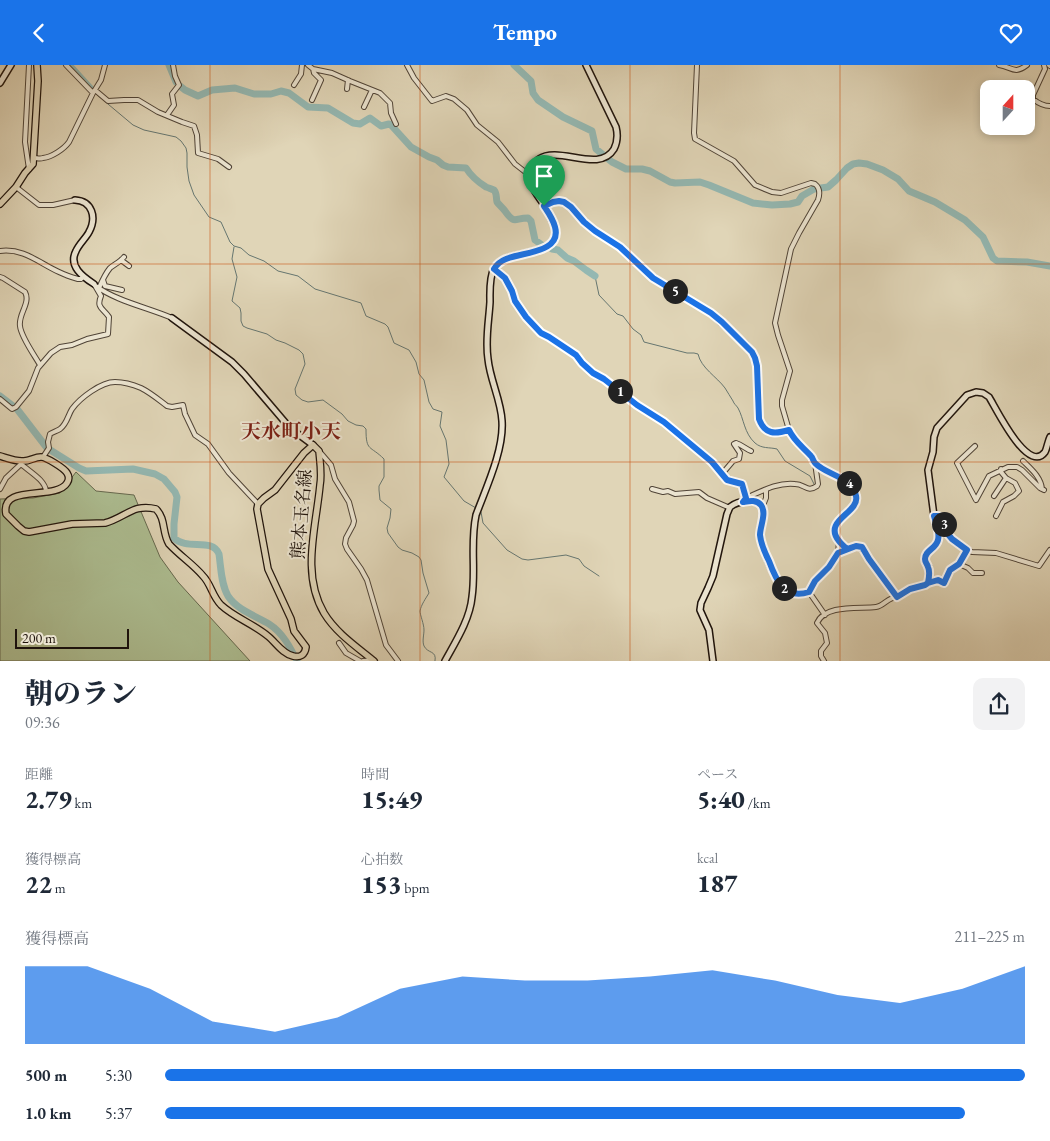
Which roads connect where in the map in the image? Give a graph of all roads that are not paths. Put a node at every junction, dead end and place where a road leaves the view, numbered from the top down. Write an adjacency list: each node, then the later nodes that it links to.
1 (11, 65): 17 (street)
2 (30, 65): 29 (street)
3 (37, 65): 27 (main road)
4 (66, 65): 21 (street)
5 (105, 65): 21 (street)
6 (173, 65): 25 (street)
7 (302, 65): 18 (street)
8 (308, 65): 15 (street)
9 (407, 65): 30 (street)
10 (586, 65): 30 (street)
11 (697, 65): 46 (street)
12 (999, 65): 13 (street)
13 (1026, 65)
14 (1044, 65): 23 (street)
15 (313, 69): 16 (street); 22 (street)
16 (348, 80): 19 (street); 20 (street)
17 (0, 83)
18 (294, 85)
19 (347, 89)
20 (372, 90): 24 (street); 26 (street)
21 (94, 91): 25 (street); 27 (street)
22 (312, 100)
23 (1050, 106)
24 (364, 107)
25 (167, 115): 28 (street)
26 (396, 125)
27 (34, 158): 29 (main road)
28 (229, 167)
29 (29, 169): 31 (main road)
30 (530, 175): 34 (street)
31 (16, 187): 32 (street); 33 (main road)
32 (74, 200): 39 (street)
33 (0, 205)
34 (544, 206): 37 (street); 46 (street)
35 (0, 251): 39 (street)
36 (129, 266): 40 (street)
37 (494, 269): 58 (street); 86 (street)
38 (0, 277): 44 (street)
39 (83, 277): 41 (street)
40 (103, 280): 41 (street); 42 (street)
41 (97, 286): 43 (street); 44 (street)
42 (122, 290)
43 (172, 317): 48 (street)
44 (40, 365): 45 (street)
45 (0, 399)
46 (789, 430): 56 (street)
47 (1050, 437): 69 (street)
48 (313, 445): 50 (main road, 熊本玉名線); 66 (main road, 熊本玉名線)
49 (975, 446): 57 (street)
50 (319, 451): 84 (main road, 熊本玉名線); 85 (street)
51 (751, 451): 58 (street)
52 (46, 452): 55 (main road); 63 (main road, 熊本玉名線); 66 (street)
53 (0, 456): 55 (main road)
54 (1023, 461): 57 (street)
55 (21, 463): 60 (street); 63 (street)
56 (815, 463): 62 (street); 71 (street)
57 (1001, 469): 59 (street)
58 (722, 474): 65 (street)
59 (1006, 478): 64 (street); 70 (street)
60 (0, 489)
61 (652, 489): 67 (street)
62 (766, 490): 65 (street); 68 (street)
63 (46, 491): 66 (main road, 熊本玉名線)
64 (994, 496)
65 (744, 500): 67 (street); 68 (street)
66 (258, 504)
67 (730, 508): 87 (street)
68 (762, 508): 79 (street)
69 (934, 516): 73 (street); 78 (street)
70 (996, 516)
71 (839, 541): 72 (street); 75 (street)
72 (847, 549): 75 (street); 80 (street)
73 (967, 550): 74 (street); 76 (street)
74 (1050, 550)
75 (838, 553): 79 (street)
76 (959, 564): 77 (street); 78 (street)
77 (982, 573)
78 (928, 583): 80 (street)
79 (809, 592): 81 (street)
80 (897, 597): 81 (street)
81 (825, 615): 88 (street)
82 (338, 643): 83 (street)
83 (361, 661): 84 (street)
84 (373, 661)
85 (398, 661)
86 (446, 661)
87 (713, 661)
88 (824, 661)

